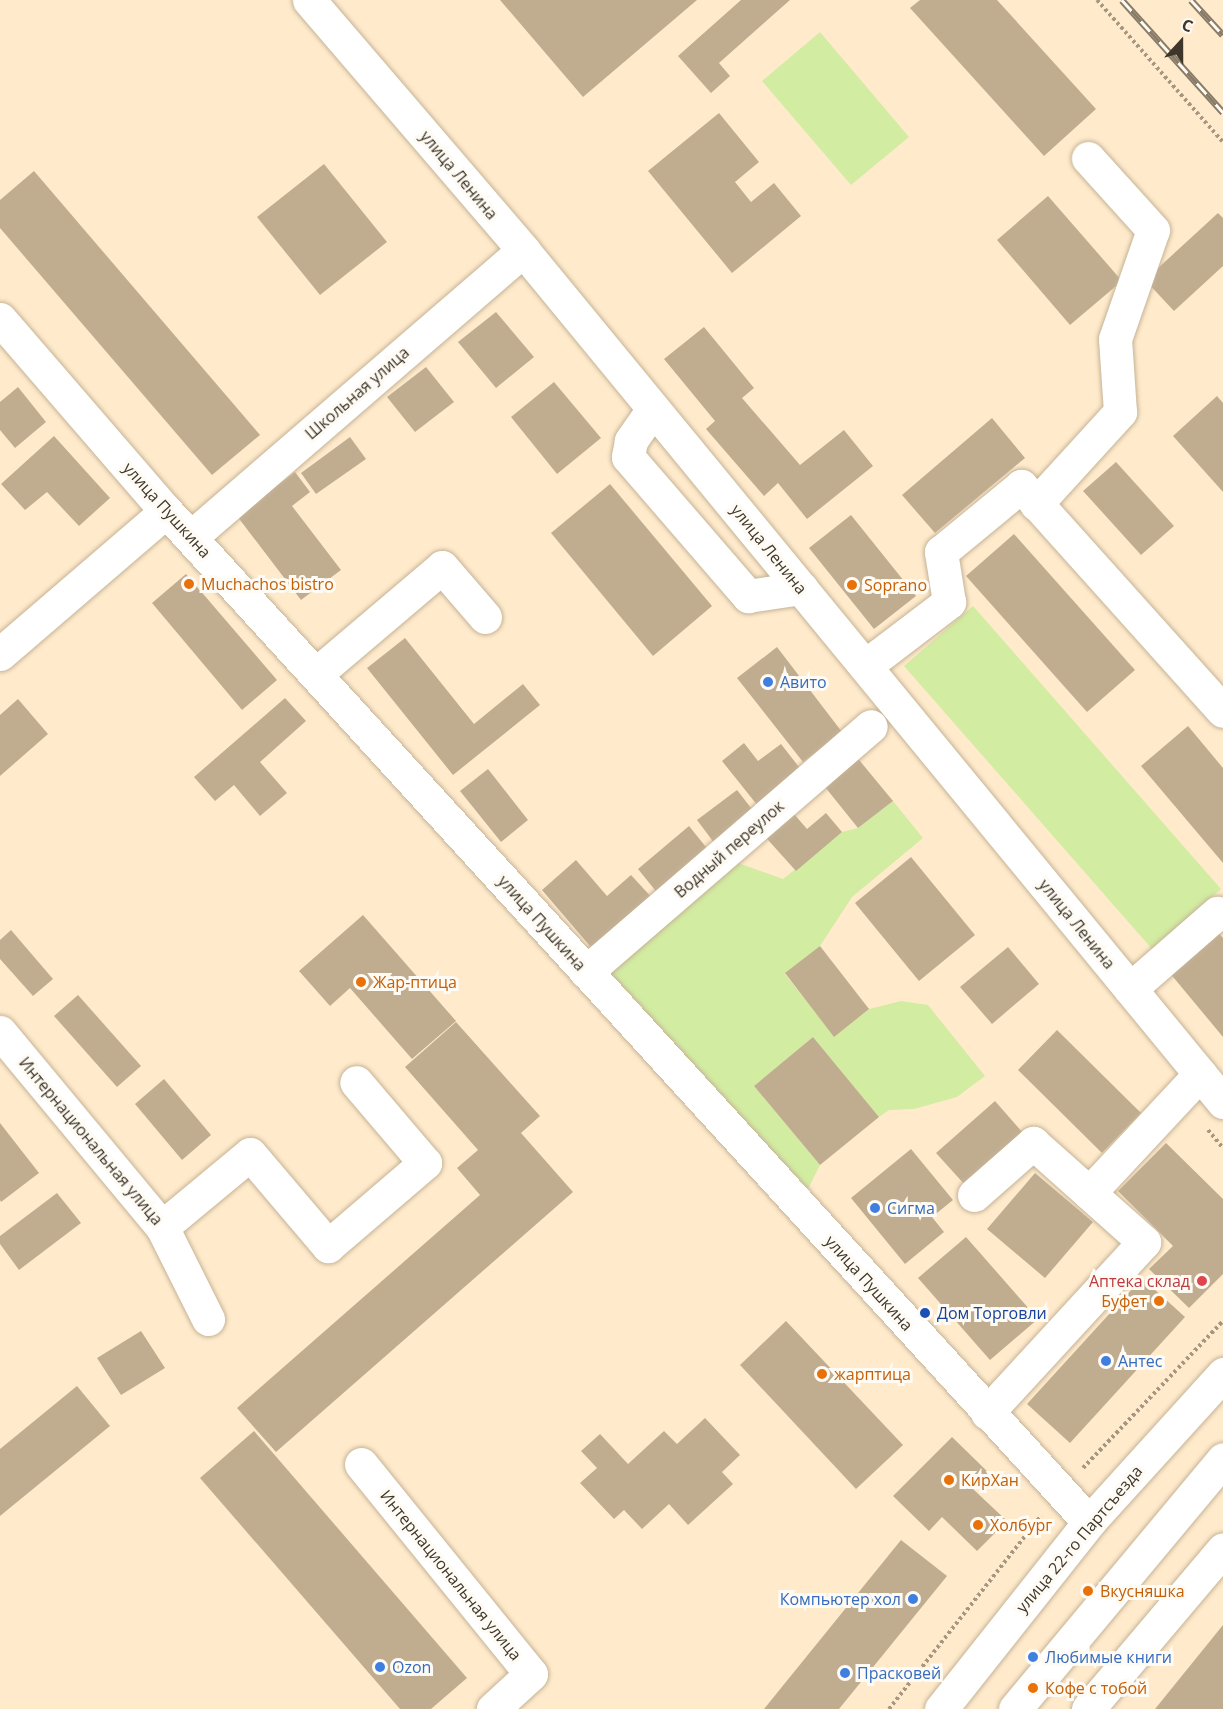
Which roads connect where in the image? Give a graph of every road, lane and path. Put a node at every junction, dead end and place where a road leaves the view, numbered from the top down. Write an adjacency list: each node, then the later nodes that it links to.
1 (309, 0): 5 (street, улица Ленина)
2 (1097, 0): 3 (path)
3 (1223, 142)
4 (1088, 158): 8 (street)
5 (523, 250): 7 (street, улица Ленина); 10 (street, Школьная улица)
6 (0, 319): 9 (street, улица Пушкина)
7 (653, 409): 11 (street, улица Ленина); 11 (street)
8 (1036, 504): 14 (street); 16 (street)
9 (166, 511): 10 (street, улица Пушкина); 13 (street)
10 (191, 537): 15 (street, улица Пушкина)
11 (801, 588): 14 (street, улица Ленина)
12 (485, 617): 15 (street)
13 (0, 654)
14 (865, 666): 20 (street, улица Ленина)
15 (316, 674): 19 (street, улица Пушкина)
16 (1223, 711)
17 (871, 726): 19 (street, Водный переулок)
18 (1217, 913): 20 (street)
19 (586, 972): 30 (street, улица Пушкина)
20 (1130, 989): 22 (street, улица Ленина)
21 (0, 1032): 27 (street, Интернациональная улица)
22 (1200, 1074): 24 (street, улица Ленина); 25 (street)
23 (356, 1082): 27 (street)
24 (1223, 1102)
25 (1089, 1193): 26 (street); 30 (street)
26 (974, 1195)
27 (162, 1227): 28 (street, Интернациональная улица)
28 (208, 1319)
29 (1223, 1374): 33 (street, улица 22-го Партсъезда)
30 (987, 1413): 33 (street, улица Пушкина)
31 (1223, 1459): 37 (street)
32 (361, 1464): 35 (street, Интернациональная улица)
33 (1089, 1522): 36 (street, улица 22-го Партсъезда)
34 (1223, 1549): 38 (street)
35 (493, 1709)
36 (941, 1709)
37 (1015, 1709)
38 (1088, 1709)

